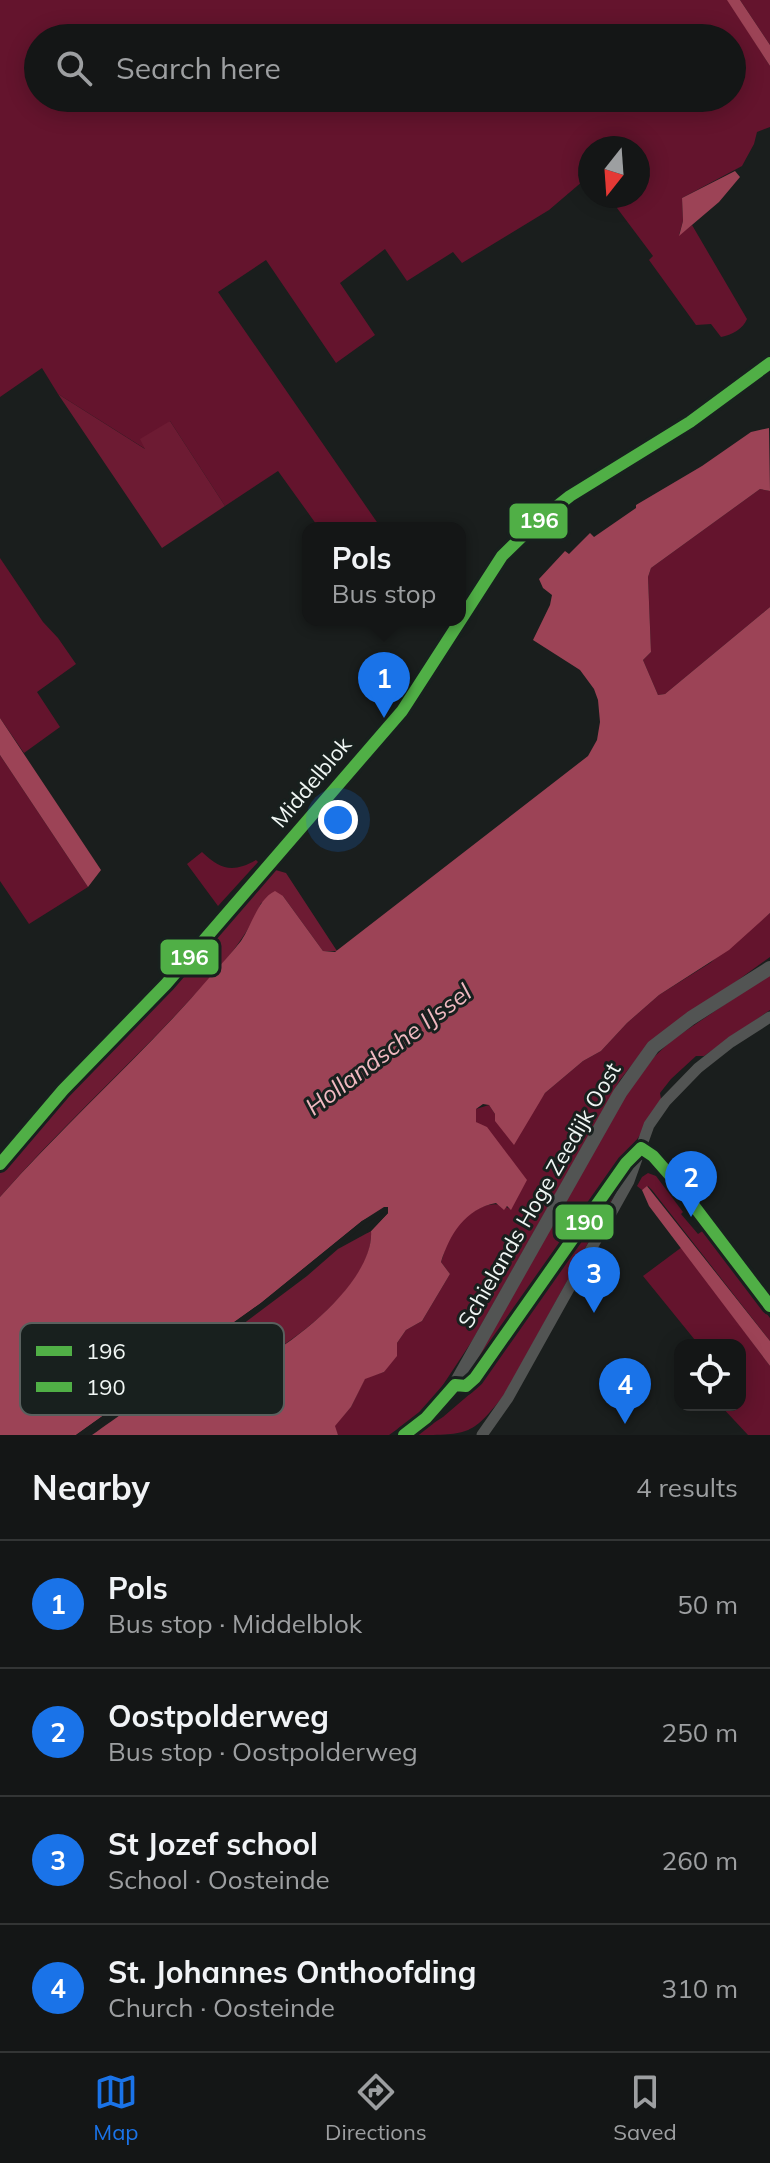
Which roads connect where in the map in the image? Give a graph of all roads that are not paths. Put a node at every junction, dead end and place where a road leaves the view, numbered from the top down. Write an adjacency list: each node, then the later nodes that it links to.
1 (770, 363): 2 (street, Middelblok)
2 (466, 612)
3 (457, 626): 7 (street, Middelblok)
4 (770, 968): 9 (street, Schielands Hoge Zeedijk Oost)
5 (770, 1017): 6 (street)
6 (641, 1148): 8 (street); 9 (street); 11 (street)
7 (0, 1164)
8 (770, 1306)
9 (455, 1385): 10 (street, Schielands Hoge Zeedijk Oost)
10 (404, 1435)
11 (482, 1435)

